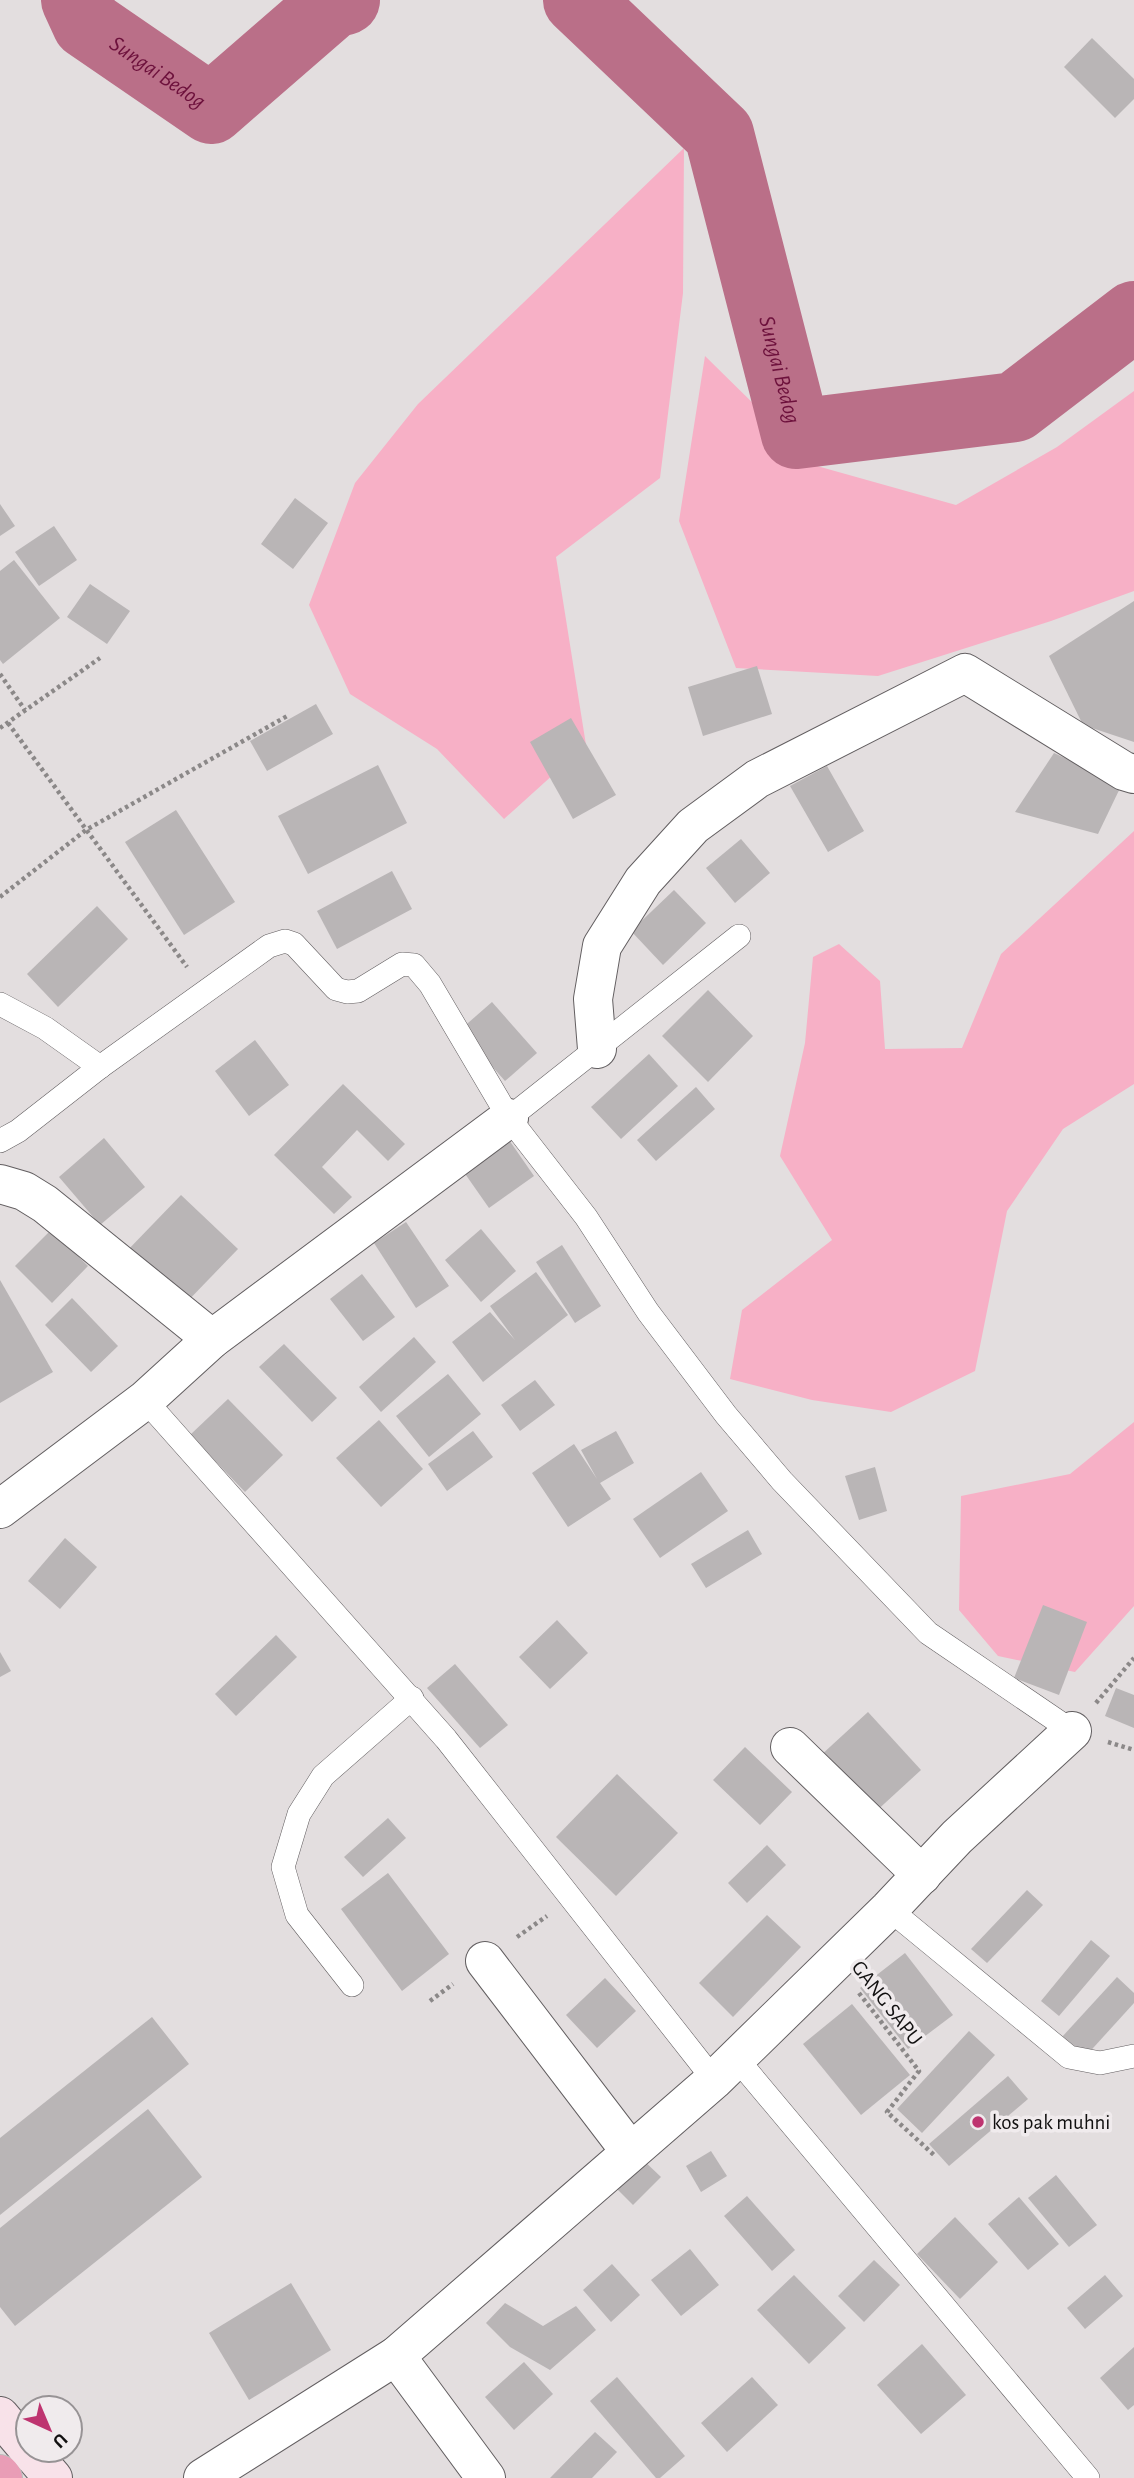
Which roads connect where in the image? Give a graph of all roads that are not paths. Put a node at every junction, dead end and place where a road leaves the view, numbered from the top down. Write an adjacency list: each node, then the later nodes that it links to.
1 (1134, 774): 4 (street)
2 (739, 936): 4 (lane)
3 (0, 1004): 5 (lane)
4 (597, 1049): 6 (lane)
5 (100, 1068): 6 (lane); 7 (lane)
6 (509, 1118): 9 (street); 13 (lane)
7 (0, 1141)
8 (0, 1184): 9 (street)
9 (212, 1339): 10 (street)
10 (145, 1400): 11 (street); 12 (lane)
11 (0, 1509)
12 (412, 1698): 18 (lane); 20 (lane)
13 (1072, 1731): 15 (street)
14 (790, 1747): 15 (street)
15 (922, 1875): 16 (street)
16 (889, 1909): 19 (lane); 20 (street)
17 (485, 1961): 21 (street)
18 (352, 1985)
19 (1134, 2056)
20 (726, 2069): 21 (street); 29 (lane)
21 (630, 2151): 22 (street)
22 (396, 2356): 27 (street); 28 (street)
23 (0, 2416): 24 (street)
24 (14, 2432)
25 (41, 2464): 26 (street)
26 (53, 2478)
27 (203, 2478)
28 (486, 2478)
29 (1088, 2478)

